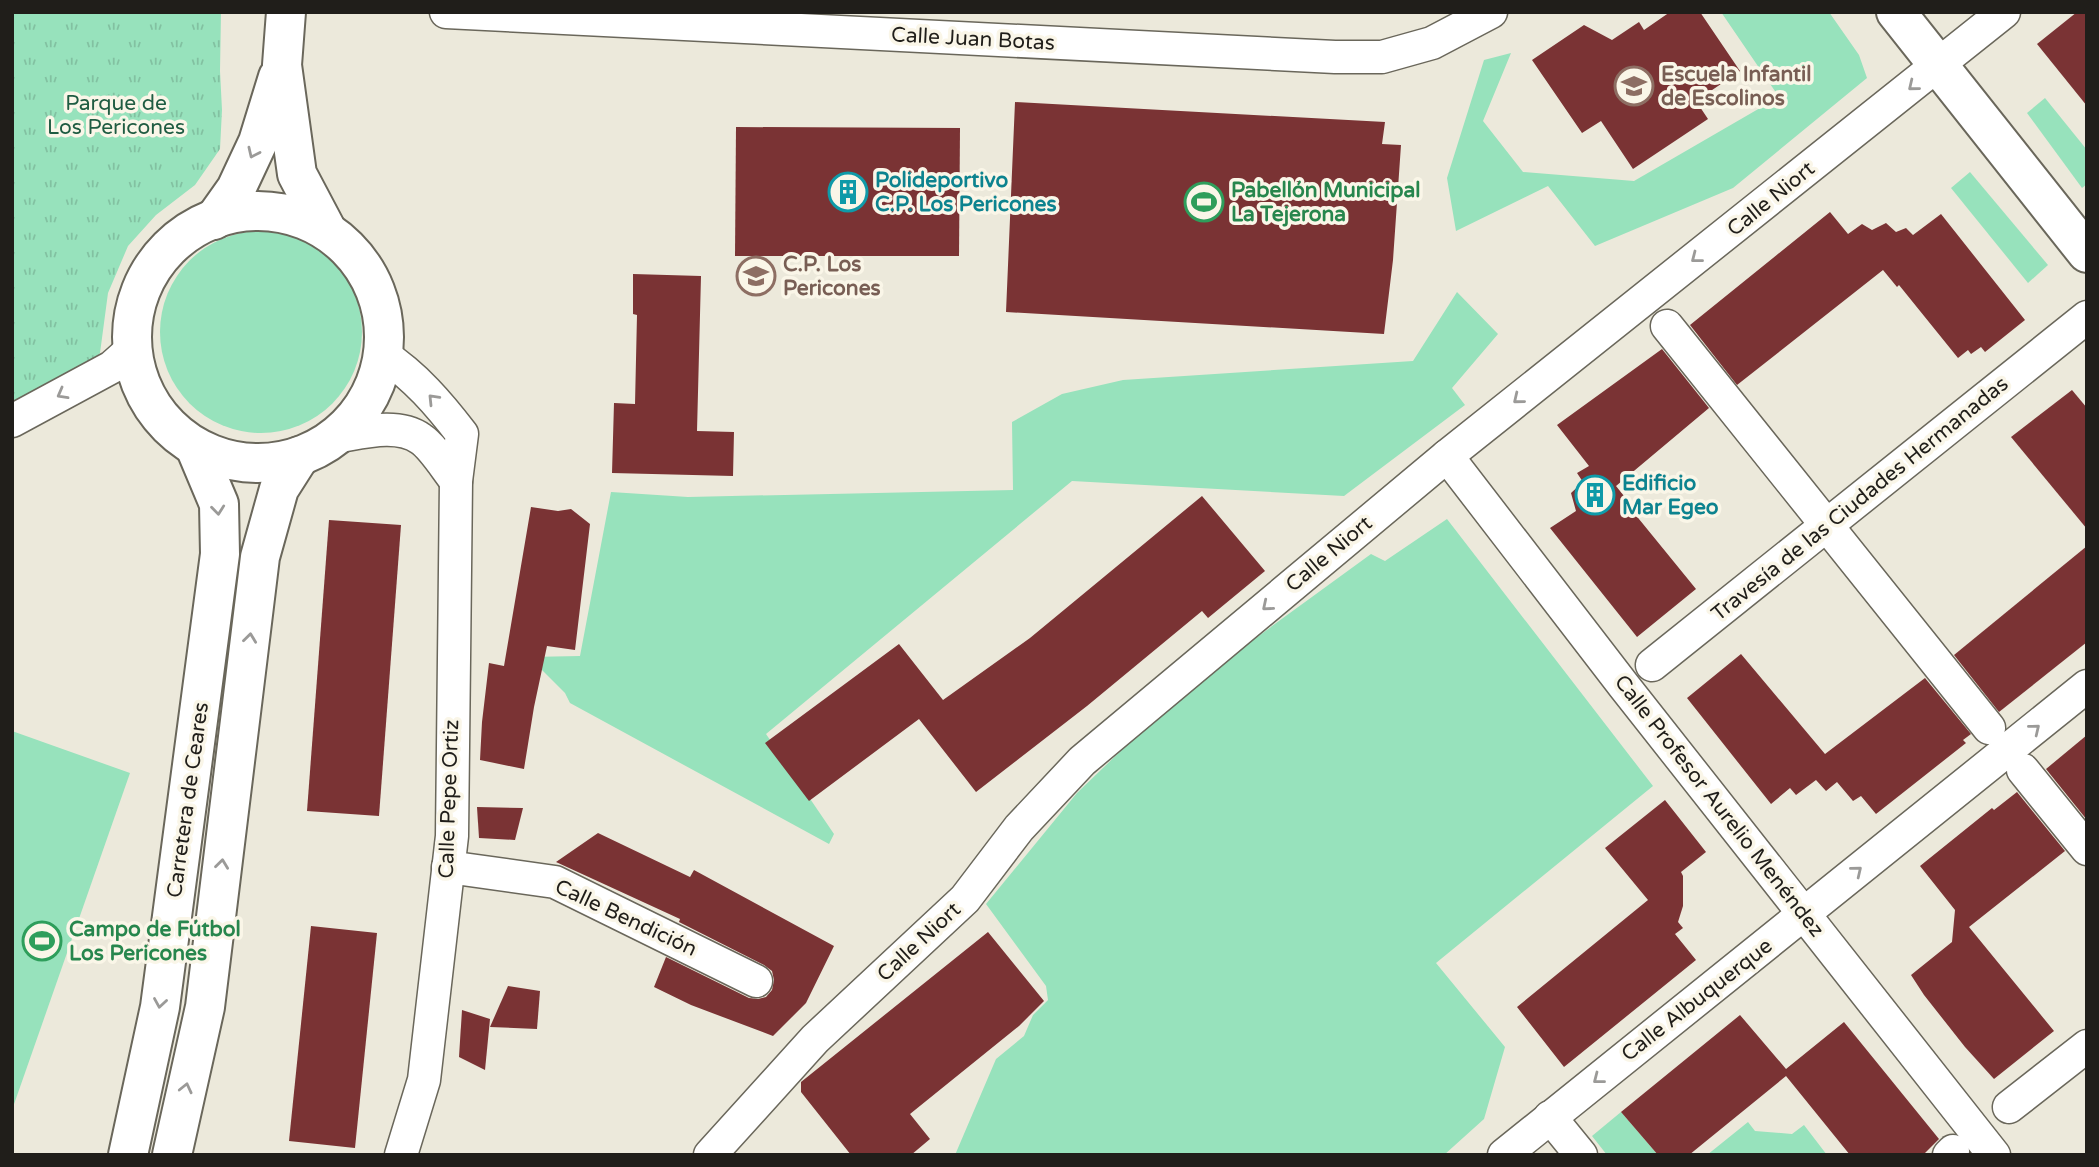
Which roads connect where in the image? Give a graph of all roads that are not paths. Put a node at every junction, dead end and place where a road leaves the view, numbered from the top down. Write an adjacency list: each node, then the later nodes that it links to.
1 (286, 12): 6 (main road)
2 (446, 12): 3 (street, Calle Juan Botas)
3 (1491, 12)
4 (1896, 12): 7 (main road)
5 (2004, 12): 7 (street, Calle Niort)
6 (282, 65): 8 (main road, one-way to 8); 9 (main road)
7 (1939, 65): 10 (main road); 19 (street, Calle Niort, one-way to 19)
8 (214, 220): 9 (main road); 14 (main road)
9 (325, 227): 13 (main road)
10 (2087, 253)
11 (2077, 325): 21 (street, Travesía de las Ciudades Hermanadas)
12 (1667, 326): 21 (street)
13 (383, 355): 16 (main road); 20 (street, Calle Pepe Ortiz, one-way to 13)
14 (122, 359): 15 (street, one-way to 15); 17 (main road)
15 (12, 421)
16 (335, 437): 18 (main road); 20 (street)
17 (195, 447): 18 (main road); 33 (main road, Carretera de Ceares, one-way to 33)
18 (300, 456): 34 (main road, Carretera de Ceares, one-way to 18)
19 (1447, 456): 28 (street, Calle Profesor Aurelio Menéndez); 36 (street, Calle Niort, one-way to 36)
20 (456, 481): 27 (street, Calle Pepe Ortiz)
21 (1826, 525): 22 (street, Travesía de las Ciudades Hermanadas); 24 (street)
22 (1652, 665)
23 (2087, 687): 28 (street, Calle Albuquerque, one-way to 23)
24 (1989, 727)
25 (2023, 770): 26 (street)
26 (2087, 849)
27 (449, 867): 29 (street, Calle Bendición); 35 (street, Calle Pepe Ortiz)
28 (1804, 914): 32 (street, Calle Albuquerque, one-way to 32); 39 (street, Calle Profesor Aurelio Menéndez)
29 (756, 981)
30 (2087, 1046): 31 (street)
31 (2009, 1107)
32 (1550, 1117): 37 (street, Calle Albuquerque); 38 (street)
33 (128, 1155)
34 (172, 1155)
35 (401, 1155)
36 (710, 1155)
37 (1504, 1155)
38 (1581, 1155)
39 (1994, 1155)

